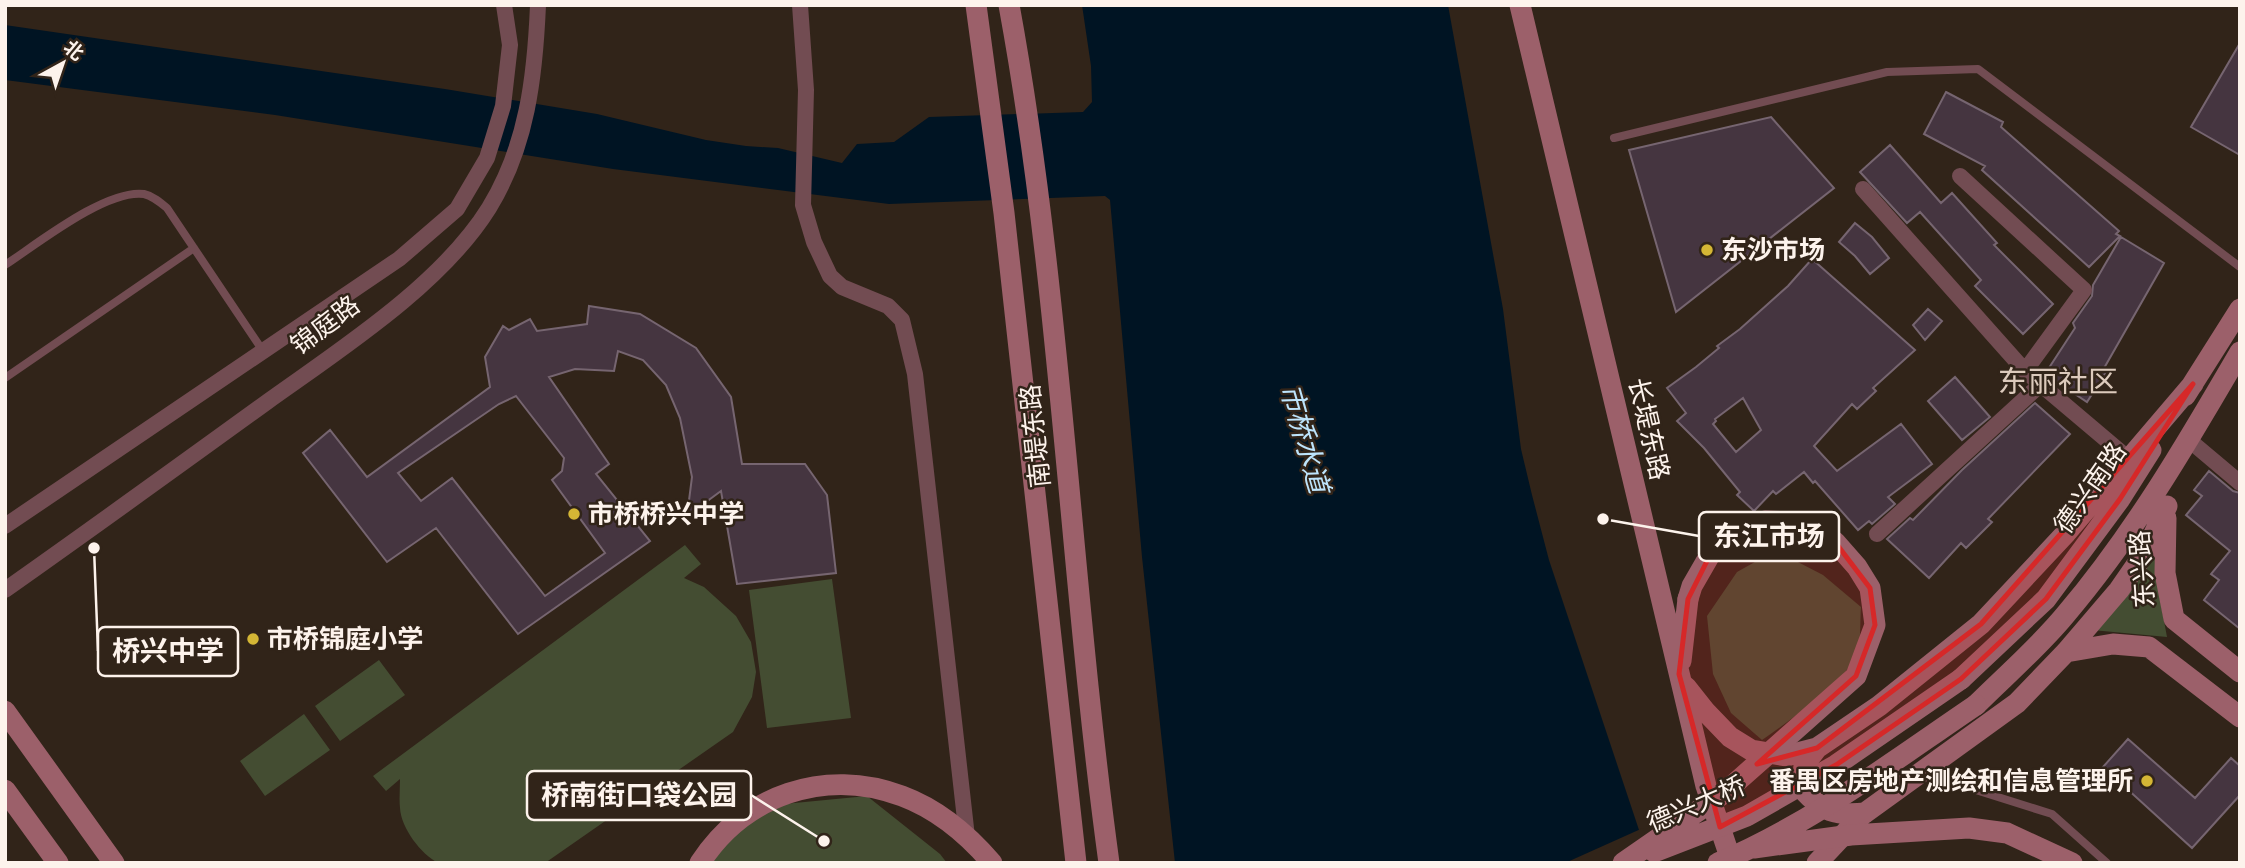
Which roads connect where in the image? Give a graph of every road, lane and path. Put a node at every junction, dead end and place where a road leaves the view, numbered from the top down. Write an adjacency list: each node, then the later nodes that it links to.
1 (504, 5): 14 (street, 锦庭路)
2 (538, 5): 27 (street, 锦庭路)
3 (800, 5): 38 (street)
4 (976, 5): 44 (main road, 南堤东路)
5 (1009, 5): 45 (main road, 南堤东路)
6 (1520, 5): 30 (main road, 长堤东路)
7 (1614, 138): 12 (lane)
8 (1960, 176): 16 (street)
9 (1863, 189): 16 (street)
10 (194, 248): 11 (lane); 14 (lane); 17 (lane)
11 (5, 265)
12 (2240, 267)
13 (2240, 309): 19 (main road, 德兴南路)
14 (263, 351): 25 (street, 锦庭路)
15 (2240, 352): 20 (main road)
16 (2025, 371): 18 (street)
17 (5, 378)
18 (2041, 384): 21 (street); 26 (street)
19 (2193, 384): 21 (main road); 31 (main road, 德兴南路)
20 (2189, 440): 22 (main road); 23 (street)
21 (2129, 459): 34 (main road)
22 (2170, 472): 24 (main road, 东兴路); 39 (main road, bridge)
23 (2240, 483)
24 (2167, 506): 28 (main road); 29 (main road, 东兴路)
25 (5, 526)
26 (1877, 534)
27 (5, 590)
28 (2066, 652): 33 (main road, 东兴路); 35 (main road)
29 (2240, 672)
30 (1680, 677): 34 (main road); 46 (main road, bridge); 48 (main road, 长堤东路)
31 (1961, 679): 46 (main road, 德兴大桥, bridge)
32 (5, 711): 41 (main road)
33 (2240, 717)
34 (1817, 748): 37 (main road)
35 (1922, 773): 37 (main road); 51 (lane)
36 (5, 790): 40 (main road)
37 (1865, 813): 49 (main road)
38 (967, 837): 42 (main road); 43 (main road)
39 (1754, 848): 47 (main road, bridge); 50 (main road, bridge)
40 (58, 863)
41 (114, 863)
42 (700, 863)
43 (992, 863)
44 (1076, 863)
45 (1109, 863)
46 (1625, 863)
47 (1718, 863)
48 (1732, 863)
49 (1816, 863)
50 (2072, 863)
51 (2108, 863)

